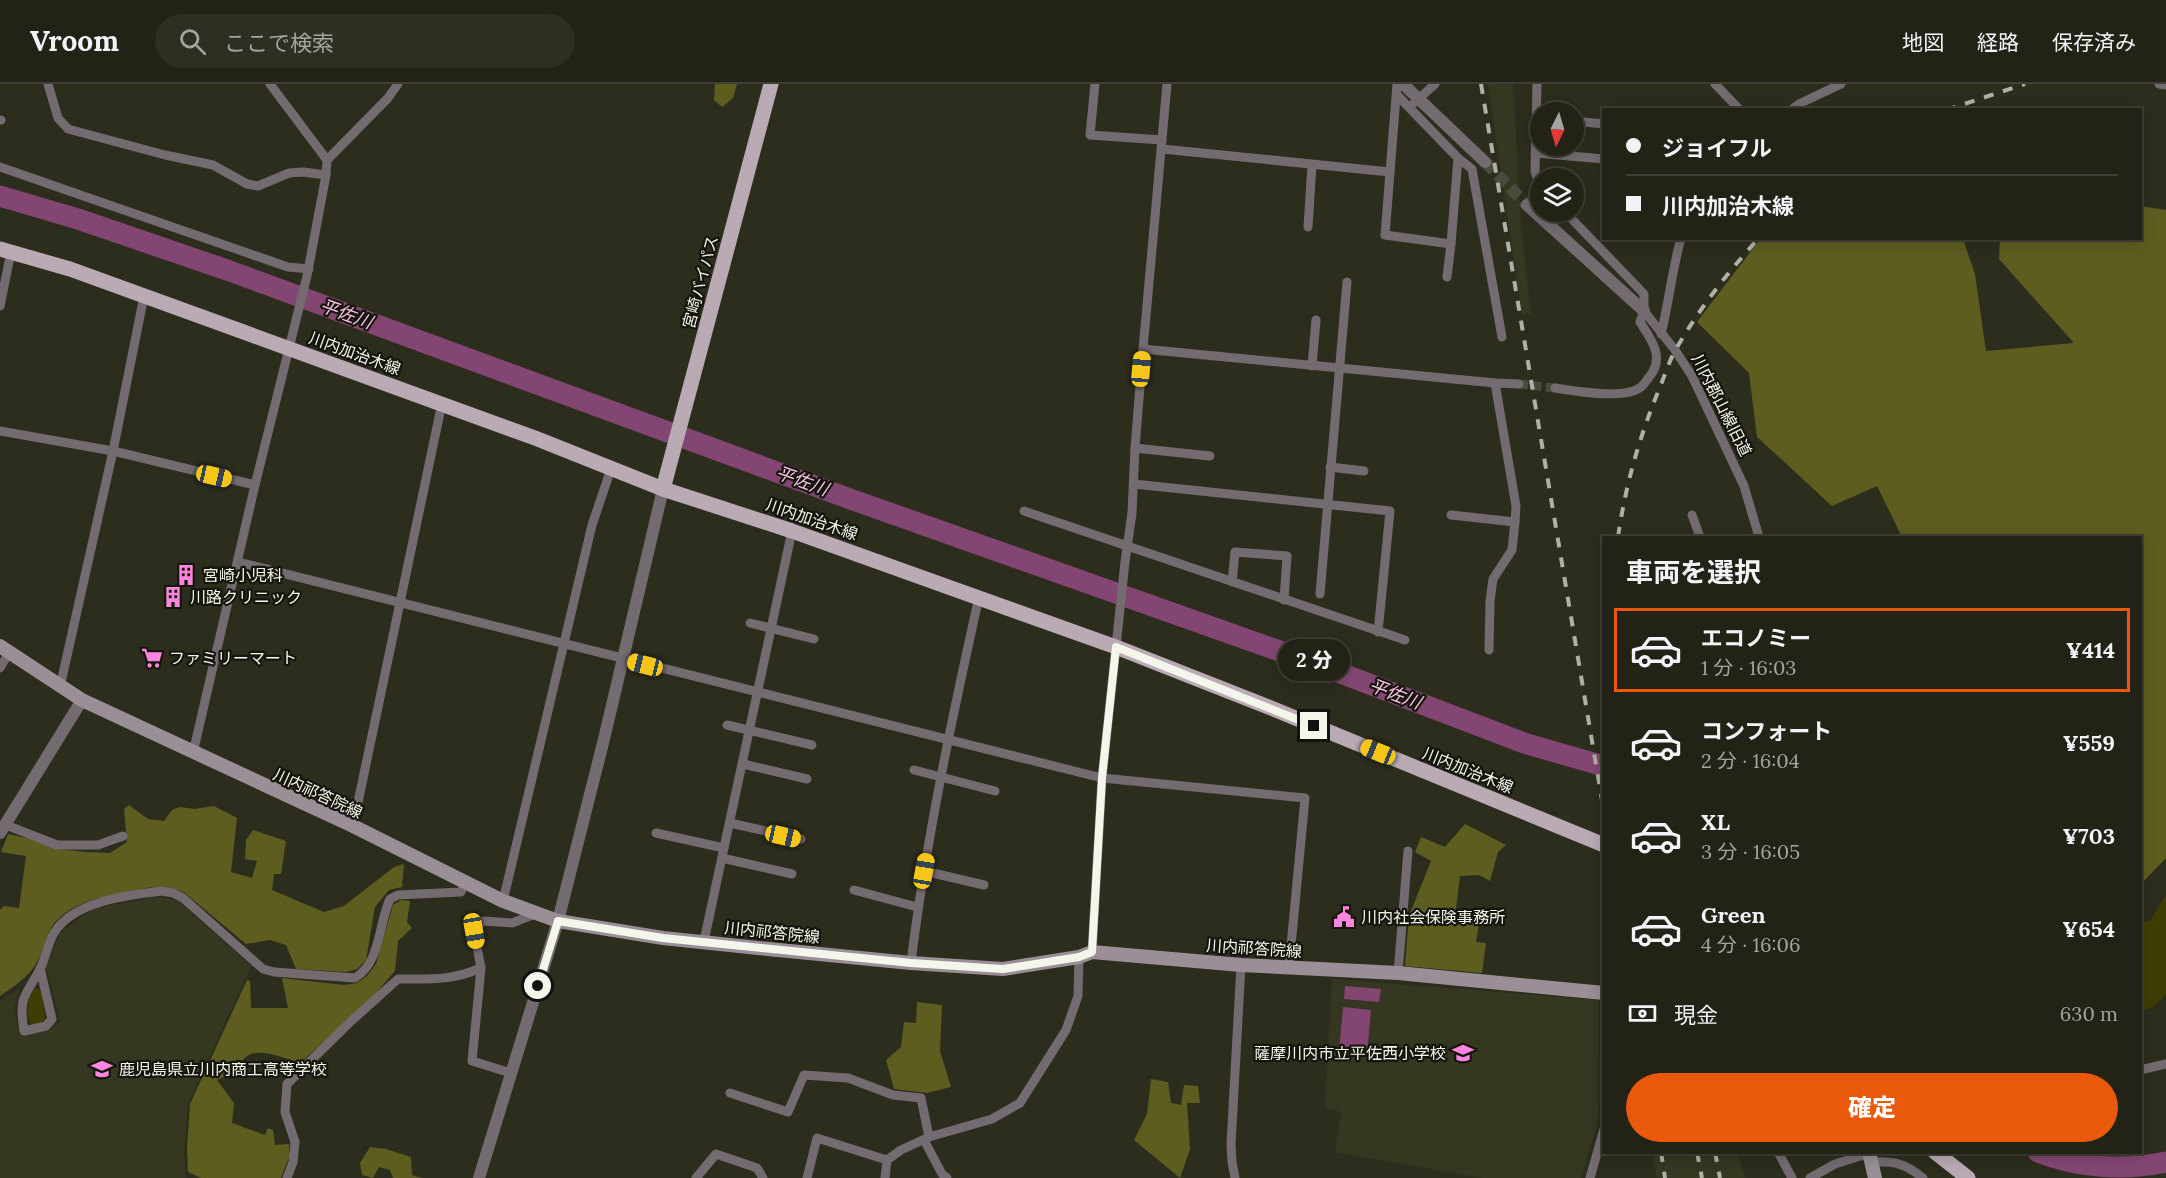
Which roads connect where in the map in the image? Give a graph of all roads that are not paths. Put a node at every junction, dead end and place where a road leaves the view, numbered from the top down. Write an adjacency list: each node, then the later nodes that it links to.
1 (48, 84): 30 (street)
2 (270, 84): 25 (street)
3 (398, 84): 25 (street)
4 (771, 84): 63 (main road, 宮崎バイパス)
5 (1095, 84): 21 (street)
6 (1167, 84): 21 (street)
7 (1397, 84): 14 (street)
8 (1435, 84): 16 (street)
9 (1537, 84): 15 (street)
10 (1715, 84): 17 (street)
11 (1841, 84): 18 (street)
12 (2158, 84): 13 (street)
13 (2166, 85)
14 (1400, 89): 16 (street); 29 (street)
15 (1538, 102)
16 (1414, 103): 23 (street); 26 (street)
17 (1738, 108)
18 (1794, 108)
19 (1584, 122): 20 (street)
20 (1602, 124)
21 (1162, 145): 27 (street); 47 (street)
22 (1570, 156): 24 (street)
23 (1458, 158): 35 (street); 45 (street)
24 (1602, 159)
25 (327, 160): 30 (street)
26 (1485, 162)
27 (1312, 165): 29 (street); 33 (street)
28 (0, 167): 37 (street)
29 (1390, 172): 35 (street)
30 (326, 175): 37 (street)
31 (1527, 205): 42 (street, 川内郡山線旧道)
32 (1575, 222): 42 (street)
33 (1308, 227)
34 (1680, 240): 44 (street)
35 (1451, 244): 38 (street)
36 (6, 250): 40 (main road, 川内加治木線); 41 (street)
37 (308, 273): 46 (street)
38 (1447, 277)
39 (1347, 282): 49 (street)
40 (144, 296): 46 (main road, 川内加治木線); 56 (street)
41 (0, 306)
42 (1644, 311): 44 (street, 川内郡山線旧道); 52 (street)
43 (1316, 320): 48 (street)
44 (1661, 334): 71 (street, 川内郡山線旧道)
45 (1502, 337)
46 (291, 341): 53 (main road, 川内加治木線); 62 (street)
47 (1143, 349): 48 (street); 55 (street)
48 (1312, 366): 49 (street)
49 (1339, 368): 50 (street); 58 (street)
50 (1495, 383): 51 (street); 68 (street)
51 (1520, 384)
52 (1555, 388)
53 (442, 404): 59 (main road, 川内加治木線); 78 (street)
54 (0, 431): 56 (street)
55 (1135, 448): 57 (street); 61 (street)
56 (113, 451): 62 (street); 90 (street)
57 (1210, 456)
58 (1330, 467): 60 (street); 64 (street)
59 (611, 469): 63 (main road, 川内加治木線); 84 (street)
60 (1364, 471)
61 (1134, 483): 64 (street); 72 (street)
62 (255, 485): 73 (street)
63 (663, 489): 69 (main road, 川内加治木線); 88 (street)
64 (1327, 504): 75 (street); 81 (street)
65 (1024, 511): 72 (street)
66 (1451, 515): 68 (street)
67 (1692, 515): 70 (street)
68 (1515, 522): 87 (street)
69 (792, 531): 76 (main road, 川内加治木線); 80 (street)
70 (1700, 536)
71 (1759, 536)
72 (1127, 547): 74 (street); 85 (street)
73 (238, 562): 78 (street); 97 (street)
74 (1232, 582): 77 (street); 77 (street)
75 (1320, 594)
76 (979, 597): 85 (main road, 川内加治木線); 95 (street)
77 (1284, 600): 81 (street)
78 (399, 603): 84 (street); 105 (street)
79 (750, 623): 80 (street)
80 (771, 628): 82 (street); 91 (street)
81 (1378, 632): 83 (street)
82 (814, 639)
83 (1405, 640)
84 (564, 644): 88 (street); 118 (street)
85 (1116, 647): 101 (street); 110 (main road, 川内加治木線)
86 (5, 650): 89 (street); 90 (main road, 川内祁答院線)
87 (1489, 650)
88 (622, 659): 91 (street); 121 (street)
89 (0, 668)
90 (60, 687): 92 (main road, 川内祁答院線)
91 (758, 693): 94 (street); 95 (street)
92 (82, 700): 97 (main road, 川内祁答院線); 106 (street)
93 (727, 724): 94 (street)
94 (750, 730): 96 (street); 98 (street)
95 (948, 740): 100 (street); 101 (street)
96 (812, 746)
97 (193, 753): 105 (main road, 川内祁答院線)
98 (743, 764): 102 (street); 104 (street)
99 (914, 771): 100 (street)
100 (941, 777): 103 (street); 113 (street)
101 (1102, 778): 123 (street); 126 (street)
102 (807, 779)
103 (995, 791)
104 (730, 823): 109 (street); 112 (street)
105 (353, 826): 115 (main road, 川内祁答院線)
106 (3, 829): 108 (street)
107 (656, 833): 112 (street)
108 (123, 836)
109 (801, 840)
110 (1598, 843)
111 (1408, 851): 129 (street)
112 (723, 853): 114 (street); 122 (street)
113 (924, 871): 116 (street); 119 (street)
114 (792, 874)
115 (465, 883): 118 (main road, 川内祁答院線); 127 (street)
116 (984, 885)
117 (854, 890): 119 (street)
118 (502, 901): 120 (main road, 川内祁答院線)
119 (917, 907): 124 (street)
120 (535, 914): 121 (main road, 川内祁答院線); 128 (street)
121 (558, 921): 122 (main road, 川内祁答院線); 133 (street)
122 (704, 941): 124 (main road, 川内祁答院線)
123 (1085, 955): 124 (main road, 川内祁答院線); 125 (main road, 川内祁答院線); 136 (street)
124 (911, 963)
125 (1241, 964): 126 (main road, 川内祁答院線); 148 (street)
126 (1289, 967): 129 (main road, 川内祁答院線)
127 (40, 968): 127 (street)
128 (480, 968): 133 (street); 141 (street)
129 (1398, 973): 130 (main road, 川内祁答院線)
130 (1602, 993)
131 (2166, 1064): 132 (street)
132 (2142, 1070)
133 (512, 1073): 142 (street)
134 (730, 1094): 136 (street)
135 (1602, 1136): 149 (street)
136 (927, 1139): 140 (street); 147 (street)
137 (1779, 1154): 150 (street)
138 (1940, 1154): 154 (main road)
139 (1871, 1156): 151 (street); 152 (main road); 153 (street)
140 (888, 1160): 145 (street); 146 (street)
141 (287, 1178)
142 (479, 1178)
143 (696, 1178): 144 (street)
144 (763, 1178)
145 (807, 1178)
146 (885, 1178)
147 (947, 1178)
148 (1235, 1178)
149 (1590, 1178)
150 (1792, 1178)
151 (1810, 1178)
152 (1875, 1178)
153 (1923, 1178)
154 (1968, 1178)

